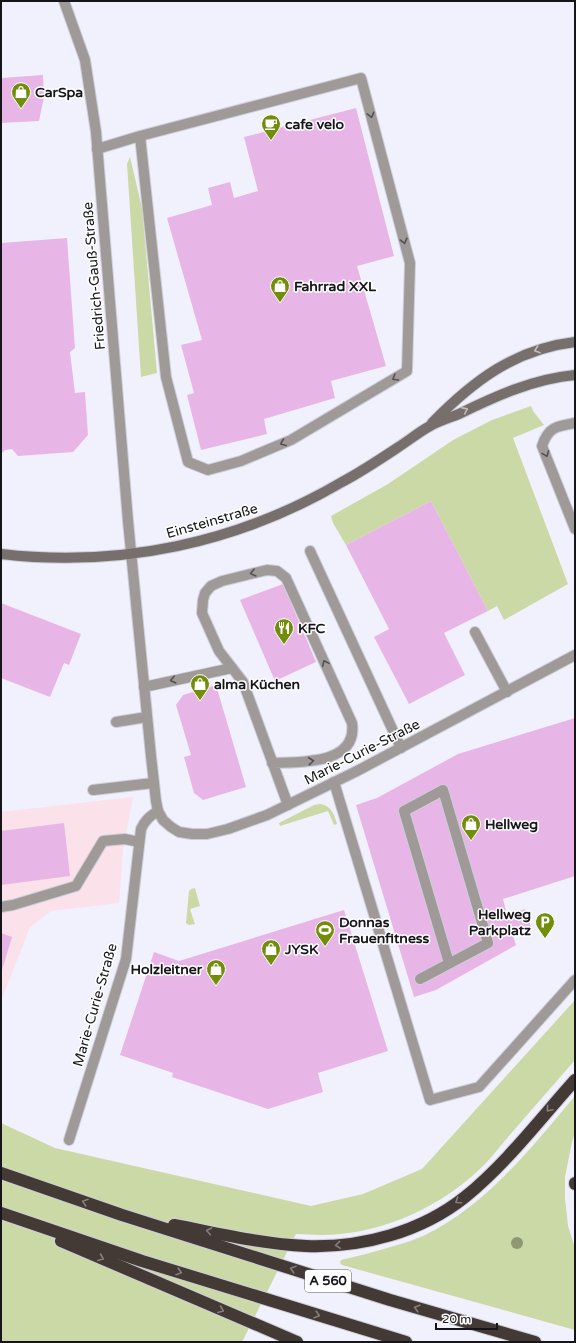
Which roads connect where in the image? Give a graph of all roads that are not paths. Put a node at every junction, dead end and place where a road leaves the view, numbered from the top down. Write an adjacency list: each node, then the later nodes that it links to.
1 (64, 1): 3 (street, Friedrich-Gauß-Straße)
2 (140, 136): 2 (street, one-way to 2); 3 (street)
3 (97, 149): 11 (street, Friedrich-Gauß-Straße)
4 (575, 342): 7 (street, Einsteinstraße, one-way to 7)
5 (575, 375): 7 (street, Einsteinstraße, one-way to 5)
6 (575, 422): 8 (street, one-way to 8)
7 (430, 426): 11 (street, Einsteinstraße)
8 (575, 529)
9 (310, 552): 19 (street)
10 (1, 554): 11 (street, Einsteinstraße)
11 (131, 554): 15 (street, Marie-Curie-Straße)
12 (475, 632): 16 (street)
13 (575, 655): 16 (street, Marie-Curie-Straße)
14 (232, 668): 15 (street, one-way to 15); 20 (street); 20 (street, one-way to 14)
15 (144, 687): 17 (street, Marie-Curie-Straße)
16 (507, 692): 19 (street, Marie-Curie-Straße)
17 (147, 717): 18 (street); 22 (street, Marie-Curie-Straße)
18 (116, 722)
19 (401, 748): 21 (street, Marie-Curie-Straße)
20 (272, 763): 24 (street)
21 (334, 782): 24 (street, Marie-Curie-Straße); 30 (street)
22 (153, 783): 23 (street); 25 (street, Marie-Curie-Straße)
23 (93, 790)
24 (288, 805): 25 (street, Marie-Curie-Straße)
25 (158, 811): 26 (street, Marie-Curie-Straße)
26 (139, 842): 27 (street); 32 (street, Marie-Curie-Straße)
27 (1, 907)
28 (449, 963): 28 (street); 29 (street)
29 (420, 979)
30 (575, 980)
31 (575, 1080): 35 (highway, one-way to 35)
32 (69, 1140)
33 (1, 1173): 35 (highway, A 560, one-way to 33)
34 (1, 1214): 36 (highway, one-way to 36); 37 (highway, A 560, one-way to 37)
35 (122, 1215): 38 (highway, A 560, one-way to 35)
36 (296, 1342)
37 (406, 1342)
38 (535, 1342)

